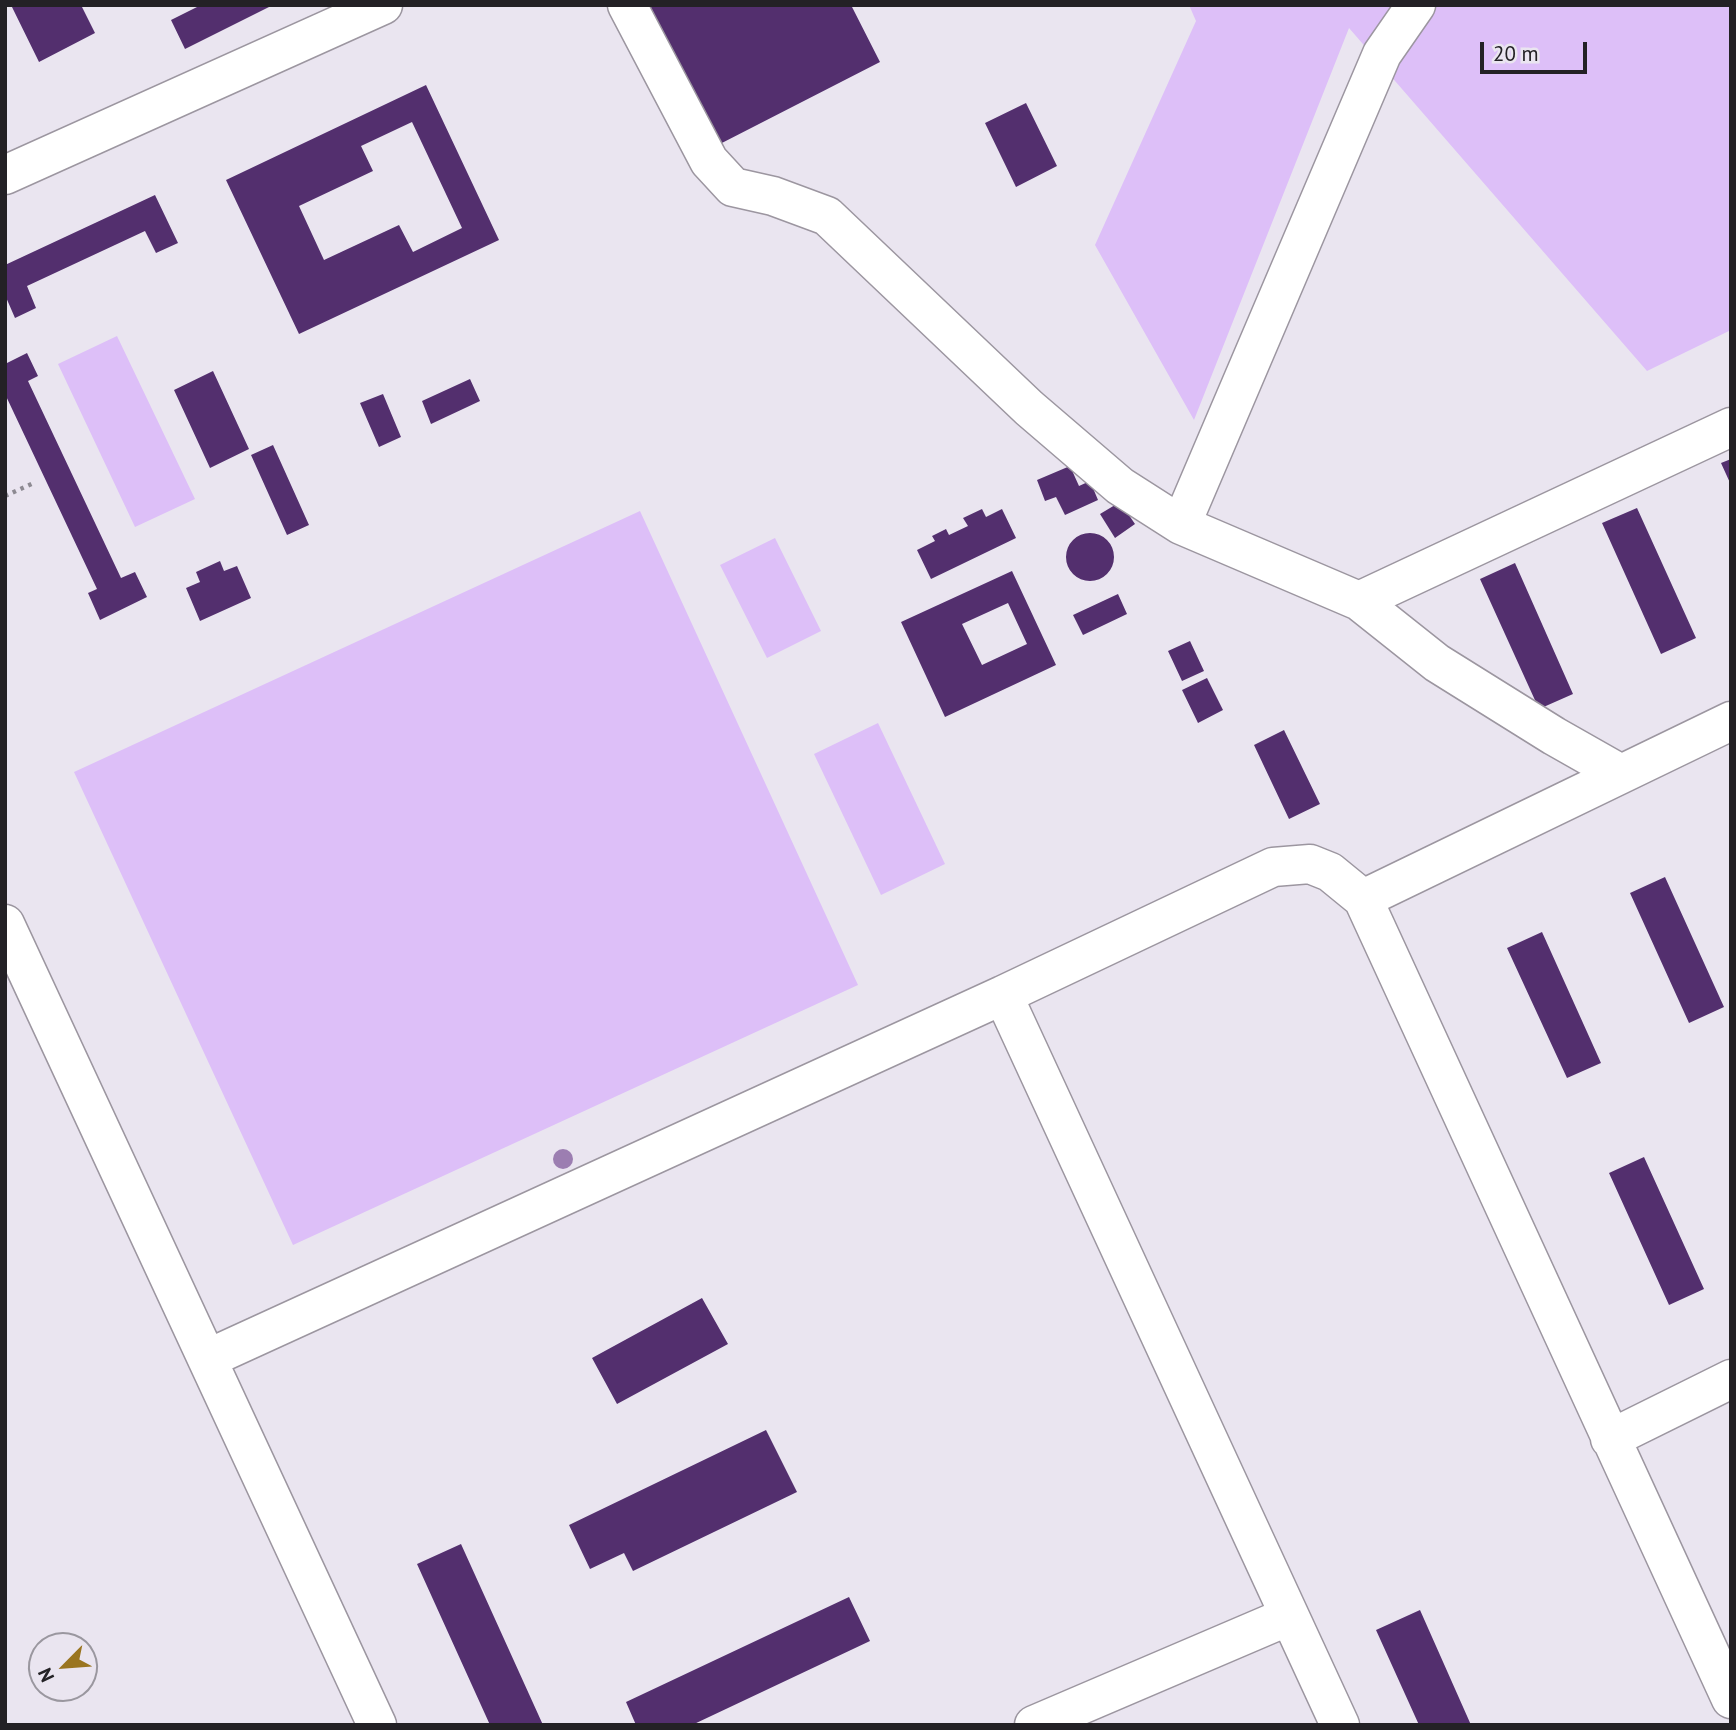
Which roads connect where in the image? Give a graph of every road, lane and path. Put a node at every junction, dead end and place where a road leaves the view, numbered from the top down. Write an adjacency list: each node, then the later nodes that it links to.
1 (383, 5): 4 (street)
2 (627, 5): 8 (street)
3 (1416, 5): 8 (street)
4 (5, 175)
5 (1731, 427): 9 (street)
6 (36, 482): 7 (path)
7 (5, 496)
8 (1181, 525): 9 (street)
9 (1359, 601): 11 (street)
10 (1731, 722): 11 (street)
11 (1621, 774): 12 (street)
12 (1363, 899): 14 (street); 17 (street)
13 (5, 924): 15 (street)
14 (1003, 995): 15 (street); 18 (street)
15 (207, 1359): 20 (street)
16 (1731, 1379): 17 (street)
17 (1610, 1439): 19 (street)
18 (1289, 1616): 21 (street); 22 (street)
19 (1731, 1699)
20 (377, 1725)
21 (1034, 1725)
22 (1340, 1725)

